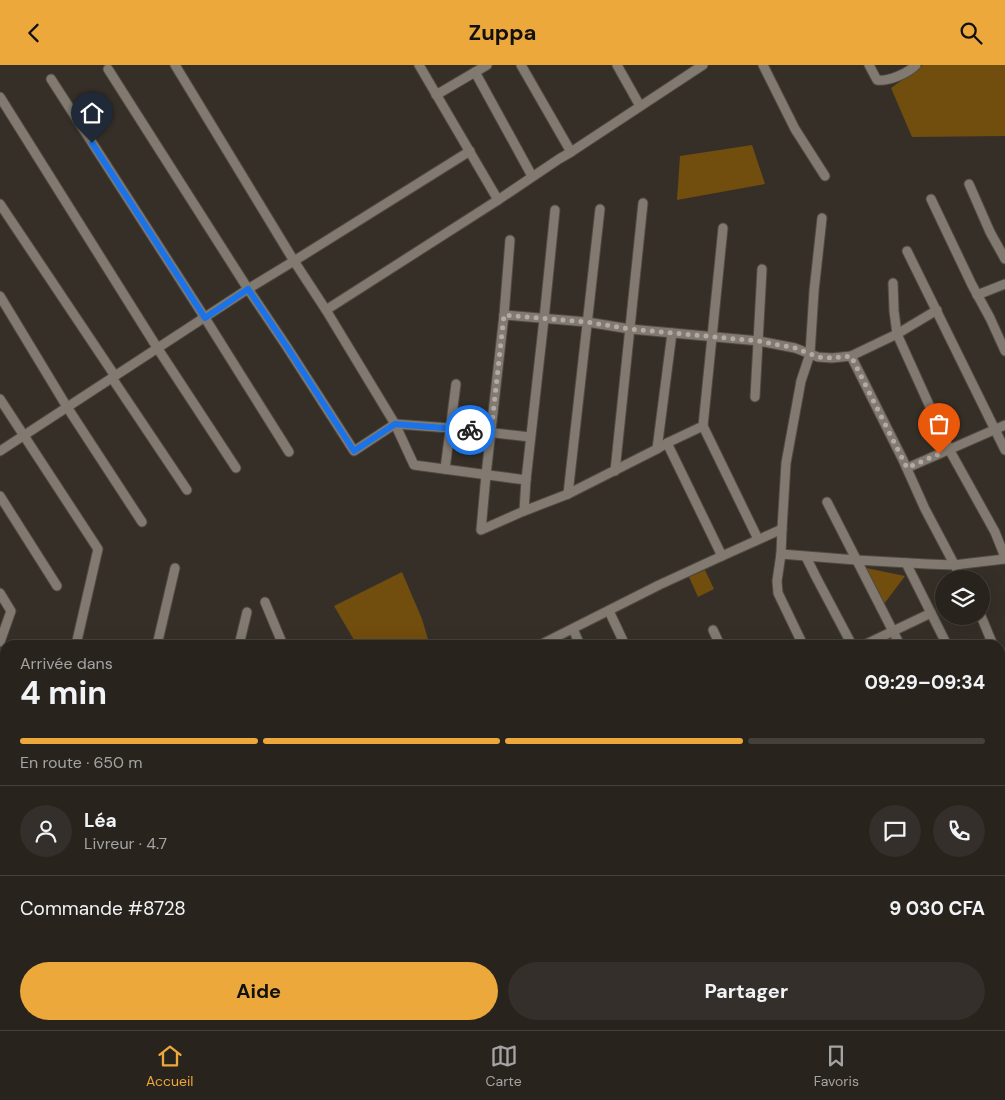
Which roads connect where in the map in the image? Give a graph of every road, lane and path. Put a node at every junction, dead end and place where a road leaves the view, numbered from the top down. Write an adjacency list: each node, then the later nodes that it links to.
1 (175, 65): 32 (street)
2 (419, 65): 13 (street)
3 (487, 65): 11 (street)
4 (521, 65): 17 (street)
5 (617, 65): 15 (street)
6 (703, 65): 15 (street)
7 (763, 65): 19 (street)
8 (869, 65): 9 (street)
9 (916, 65)
10 (108, 69): 36 (street)
11 (475, 72): 13 (street); 18 (street)
12 (51, 79): 42 (street)
13 (436, 95): 16 (street)
14 (0, 97): 50 (street)
15 (640, 106): 17 (street)
16 (470, 151): 22 (street); 32 (street)
17 (571, 152): 18 (street)
18 (532, 176): 22 (street)
19 (825, 176)
20 (969, 184): 31 (street)
21 (931, 199): 37 (street)
22 (498, 200): 39 (street)
23 (643, 203): 45 (street)
24 (0, 204): 54 (street)
25 (600, 209): 44 (street)
26 (555, 210): 43 (street)
27 (822, 218): 52 (street)
28 (723, 228): 48 (street)
29 (510, 240): 41 (street)
30 (907, 251): 40 (street)
31 (1005, 259)
32 (294, 261): 36 (street); 39 (street)
33 (762, 269): 49 (street)
34 (893, 283): 47 (street)
35 (1005, 284): 37 (street)
36 (248, 289): 42 (street); 59 (street)
37 (977, 295): 51 (street)
38 (0, 297): 58 (street)
39 (326, 310): 59 (street)
40 (937, 310): 47 (street); 63 (street)
41 (504, 315): 43 (street); 64 (street)
42 (205, 318): 50 (street); 71 (street)
43 (544, 319): 44 (street); 66 (street)
44 (587, 322): 45 (street); 80 (street)
45 (630, 329): 46 (street); 76 (street)
46 (672, 333): 48 (street); 68 (street)
47 (897, 334): 53 (street); 72 (street)
48 (712, 337): 49 (street); 61 (street)
49 (758, 341): 52 (street); 56 (street)
50 (158, 349): 54 (street); 73 (street)
51 (1005, 351)
52 (810, 354): 53 (street); 85 (street)
53 (851, 356): 74 (street)
54 (114, 377): 58 (street); 79 (street)
55 (456, 384): 62 (street)
56 (755, 397)
57 (0, 399): 65 (street)
58 (67, 407): 65 (street); 84 (street)
59 (395, 424): 62 (street); 75 (street)
60 (1005, 425): 63 (street)
61 (703, 426): 67 (street); 86 (street)
62 (450, 428): 64 (street); 75 (street)
63 (995, 430): 69 (street); 72 (street)
64 (491, 432): 66 (street); 77 (street)
65 (23, 436): 70 (street); 107 (street)
66 (530, 437): 78 (street)
67 (667, 443): 68 (street); 88 (street)
68 (658, 449): 76 (street)
69 (1005, 450)
70 (0, 451)
71 (289, 451)
72 (950, 451): 74 (street); 90 (street)
73 (236, 468)
74 (907, 468): 93 (street)
75 (445, 469): 77 (street)
76 (615, 471): 80 (street)
77 (486, 475): 78 (street); 83 (street)
78 (526, 480): 83 (street)
79 (186, 490)
80 (568, 494): 83 (street)
81 (0, 496): 96 (street)
82 (827, 502): 91 (street)
83 (524, 511)
84 (142, 522)
85 (782, 529): 86 (street); 87 (street)
86 (758, 539): 88 (street)
87 (781, 554): 89 (street); 115 (street)
88 (722, 556): 99 (street)
89 (806, 557): 91 (street); 116 (street)
90 (1005, 558): 93 (street)
91 (856, 561): 92 (street); 105 (street)
92 (906, 563): 93 (street); 101 (street)
93 (954, 565): 95 (street)
94 (175, 568): 108 (street)
95 (957, 570)
96 (57, 586)
97 (0, 593): 106 (street)
98 (265, 602): 110 (street)
99 (609, 611): 103 (street); 113 (street)
100 (247, 612): 109 (street)
101 (931, 613): 105 (street); 119 (street)
102 (985, 625): 120 (street)
103 (573, 629): 111 (street); 112 (street)
104 (712, 629): 114 (street)
105 (894, 631): 117 (street); 118 (street)
106 (1, 640)
107 (77, 640)
108 (158, 640)
109 (240, 640)
110 (281, 640)
111 (550, 640)
112 (578, 640)
113 (623, 640)
114 (718, 640)
115 (801, 640)
116 (849, 640)
117 (875, 640)
118 (898, 640)
119 (944, 640)
120 (991, 640)

